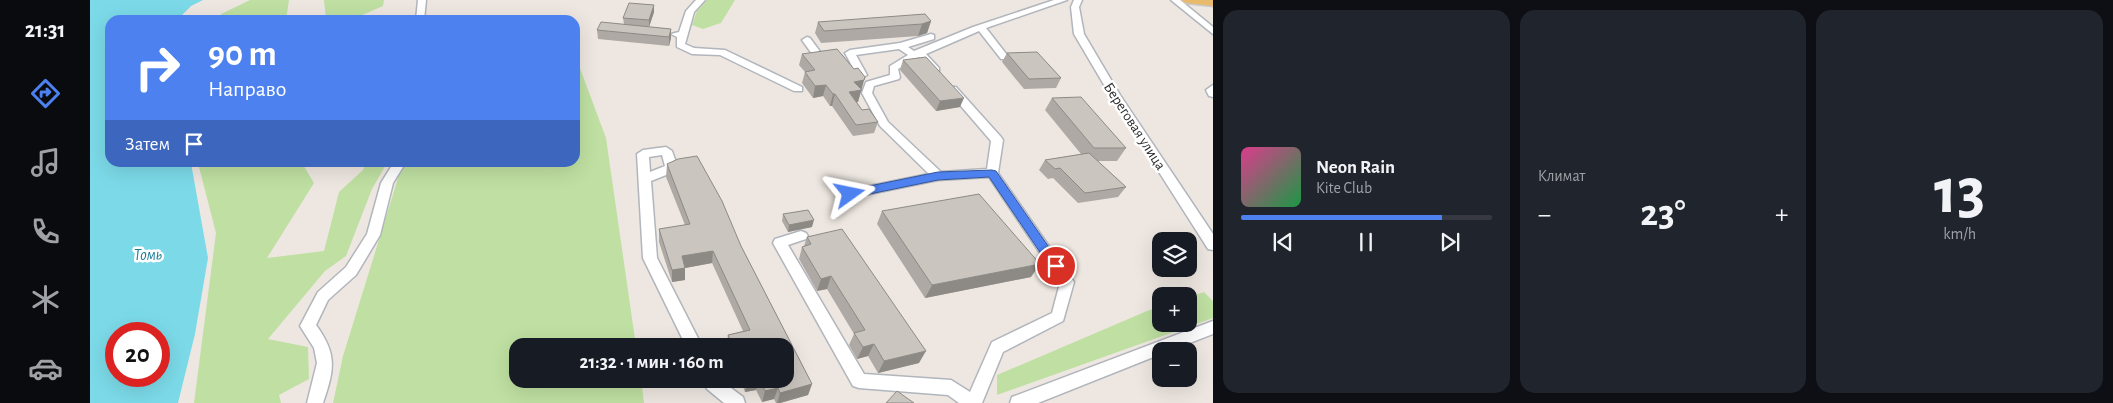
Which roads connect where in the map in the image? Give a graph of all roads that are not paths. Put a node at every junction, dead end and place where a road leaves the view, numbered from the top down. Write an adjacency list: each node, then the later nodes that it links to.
1 (422, 0): 8 (street)
2 (701, 0): 12 (street)
3 (1063, 0): 9 (street)
4 (1078, 0): 29 (street, Береговая улица)
5 (1175, 0): 10 (street)
6 (1186, 0): 7 (main road)
7 (1213, 3)
8 (420, 15)
9 (981, 28): 17 (street); 18 (street)
10 (1213, 31)
11 (663, 33): 12 (street)
12 (682, 35): 21 (street)
13 (932, 37): 15 (street)
14 (807, 40): 16 (street)
15 (901, 46): 16 (street); 17 (street)
16 (850, 53): 19 (street)
17 (916, 53): 24 (street); 25 (street)
18 (1004, 57)
19 (862, 76)
20 (1213, 88): 22 (street)
21 (798, 89)
22 (1213, 94)
23 (397, 167): 33 (street)
24 (992, 173): 25 (street); 35 (street)
25 (938, 176): 27 (street)
26 (645, 179): 31 (street)
27 (850, 194)
28 (801, 236): 35 (street)
29 (1213, 245)
30 (1213, 327): 36 (street)
31 (690, 338)
32 (718, 388): 34 (street)
33 (315, 403)
34 (737, 403)
35 (973, 403)
36 (1018, 403)

